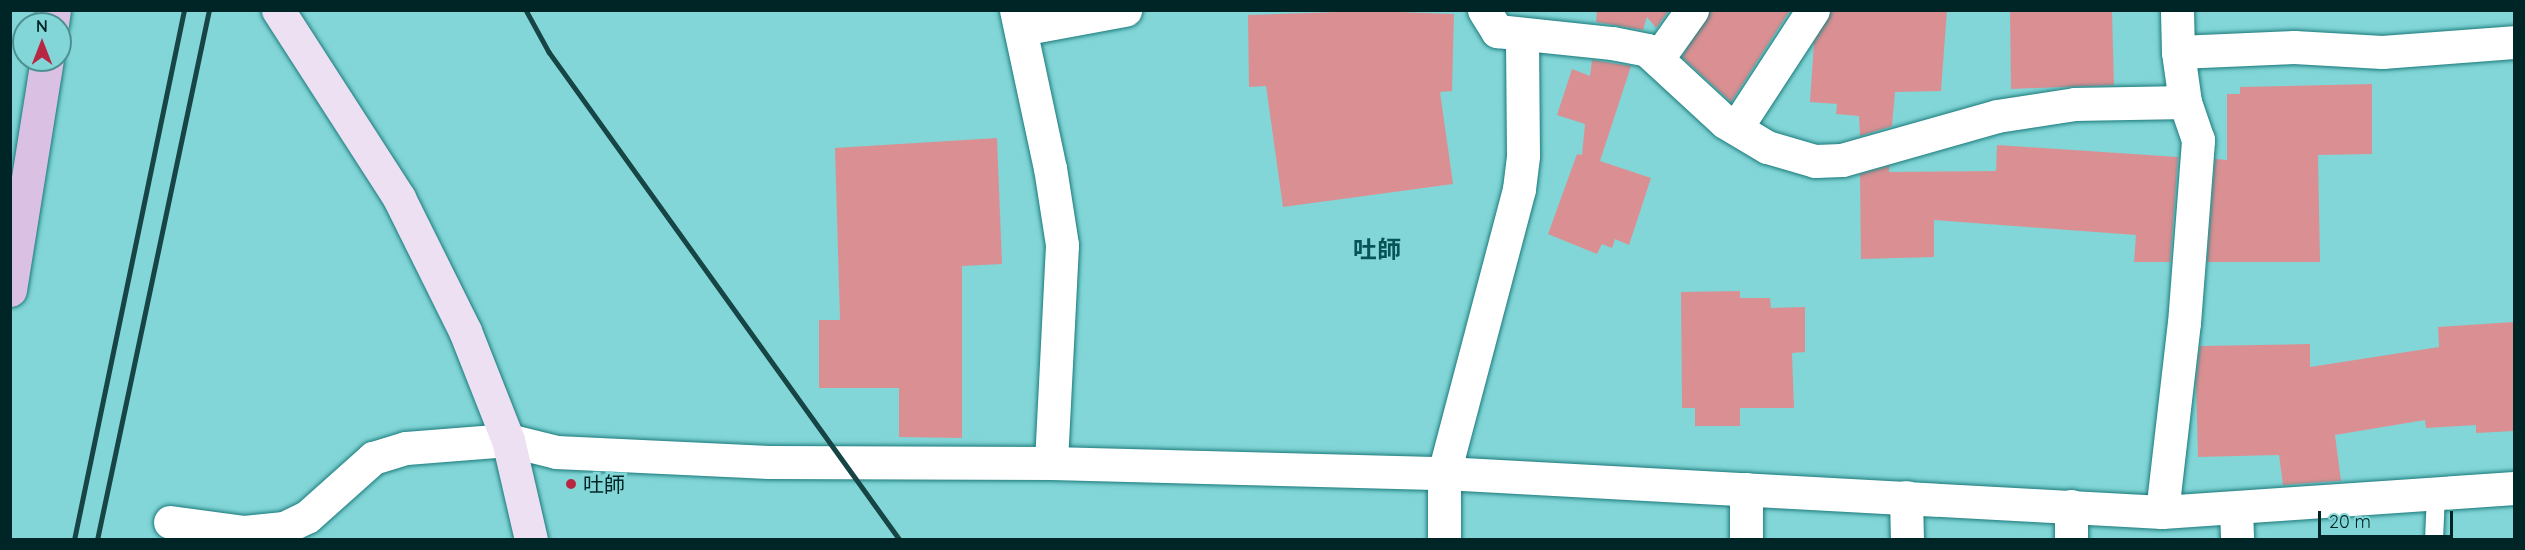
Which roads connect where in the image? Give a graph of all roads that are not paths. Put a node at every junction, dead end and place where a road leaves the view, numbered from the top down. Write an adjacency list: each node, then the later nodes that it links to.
1 (279, 10): 16 (street)
2 (1125, 10): 7 (street)
3 (1484, 10): 8 (street)
4 (1692, 10): 11 (street)
5 (1813, 10): 14 (street)
6 (2177, 10): 10 (street)
7 (1018, 20): 17 (street)
8 (1522, 35): 11 (street); 18 (street)
9 (2514, 42): 10 (street)
10 (2178, 52): 13 (street)
11 (1658, 58): 14 (street)
12 (45, 72): 15 (main road)
13 (2185, 102): 14 (street); 24 (street)
14 (1736, 128)
15 (10, 290)
16 (508, 440): 17 (street); 25 (street); 27 (street)
17 (1051, 463): 18 (street)
18 (1444, 472): 20 (street); 28 (street)
19 (2514, 488): 21 (street)
20 (1746, 489): 22 (street); 29 (street)
21 (2436, 494): 26 (street); 32 (lane)
22 (1906, 497): 23 (street); 30 (street)
23 (2071, 506): 24 (street); 31 (street)
24 (2162, 512): 26 (street)
25 (170, 522)
26 (2236, 524)
27 (531, 540)
28 (1444, 540)
29 (1746, 540)
30 (1907, 540)
31 (2071, 540)
32 (2434, 540)

